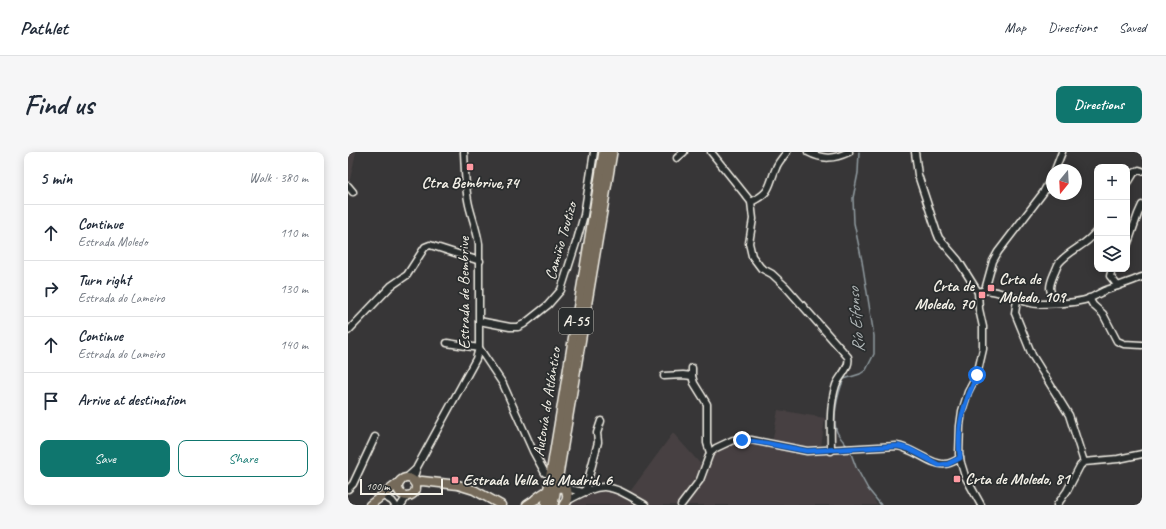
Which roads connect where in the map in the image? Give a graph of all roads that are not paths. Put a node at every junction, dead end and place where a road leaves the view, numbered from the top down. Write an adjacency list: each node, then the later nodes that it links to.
1 (464, 152): 23 (street, Estrada de Bembrive)
2 (594, 152): 32 (street, Camiño Toutizo)
3 (604, 152): 47 (highway, Autovía do Atlántico / A-55)
4 (612, 152): 52 (highway, Autovía do Atlántico / A-55)
5 (684, 152): 12 (street)
6 (711, 152): 19 (street)
7 (787, 152): 19 (street)
8 (808, 152): 9 (street)
9 (849, 152)
10 (915, 152): 28 (street)
11 (1062, 153): 13 (street)
12 (677, 158)
13 (1057, 164)
14 (1142, 171): 15 (street)
15 (1130, 180)
16 (348, 186): 18 (street)
17 (1046, 186): 27 (street)
18 (353, 192)
19 (751, 202): 42 (street)
20 (1142, 205): 22 (street)
21 (1094, 234): 31 (street)
22 (1130, 237)
23 (480, 261): 32 (street, Estrada de Bembrive); 33 (street)
24 (1111, 272): 26 (street)
25 (1142, 277): 26 (street)
26 (1118, 286): 29 (street)
27 (985, 290): 28 (street); 30 (street)
28 (978, 292): 45 (street)
29 (1089, 298): 31 (street); 35 (street)
30 (1017, 300): 31 (street); 46 (street)
31 (1056, 303)
32 (479, 321): 36 (street, Estrada de Bembrive)
33 (348, 330)
34 (447, 343): 36 (street)
35 (1142, 344)
36 (479, 348): 47 (street); 48 (street, Estrada de Bembrive)
37 (692, 368): 39 (street)
38 (664, 376): 39 (street)
39 (692, 376): 43 (street)
40 (601, 421): 53 (street)
41 (376, 437): 51 (street)
42 (831, 451): 43 (street); 45 (street)
43 (710, 453): 66 (street)
44 (1142, 454): 46 (street)
45 (960, 458): 67 (street)
46 (1084, 462): 68 (street)
47 (550, 477): 52 (highway, Autovía do Atlántico / A-55); 56 (highway)
48 (412, 478): 49 (main road); 54 (main road); 54 (main road); 55 (main road)
49 (437, 483): 54 (main road); 61 (main road)
50 (566, 488): 52 (highway); 53 (street); 57 (highway)
51 (348, 489)
52 (552, 490): 56 (highway); 63 (highway, A-55); 64 (highway, A-55)
53 (584, 492): 57 (street); 65 (street)
54 (406, 493): 55 (main road); 60 (street)
55 (382, 498): 58 (main road); 59 (street)
56 (534, 502): 62 (main road)
57 (566, 503)
58 (370, 505)
59 (395, 505)
60 (400, 505)
61 (501, 505)
62 (526, 505)
63 (546, 505)
64 (553, 505)
65 (645, 505)
66 (681, 505)
67 (980, 505)
68 (1057, 505)

